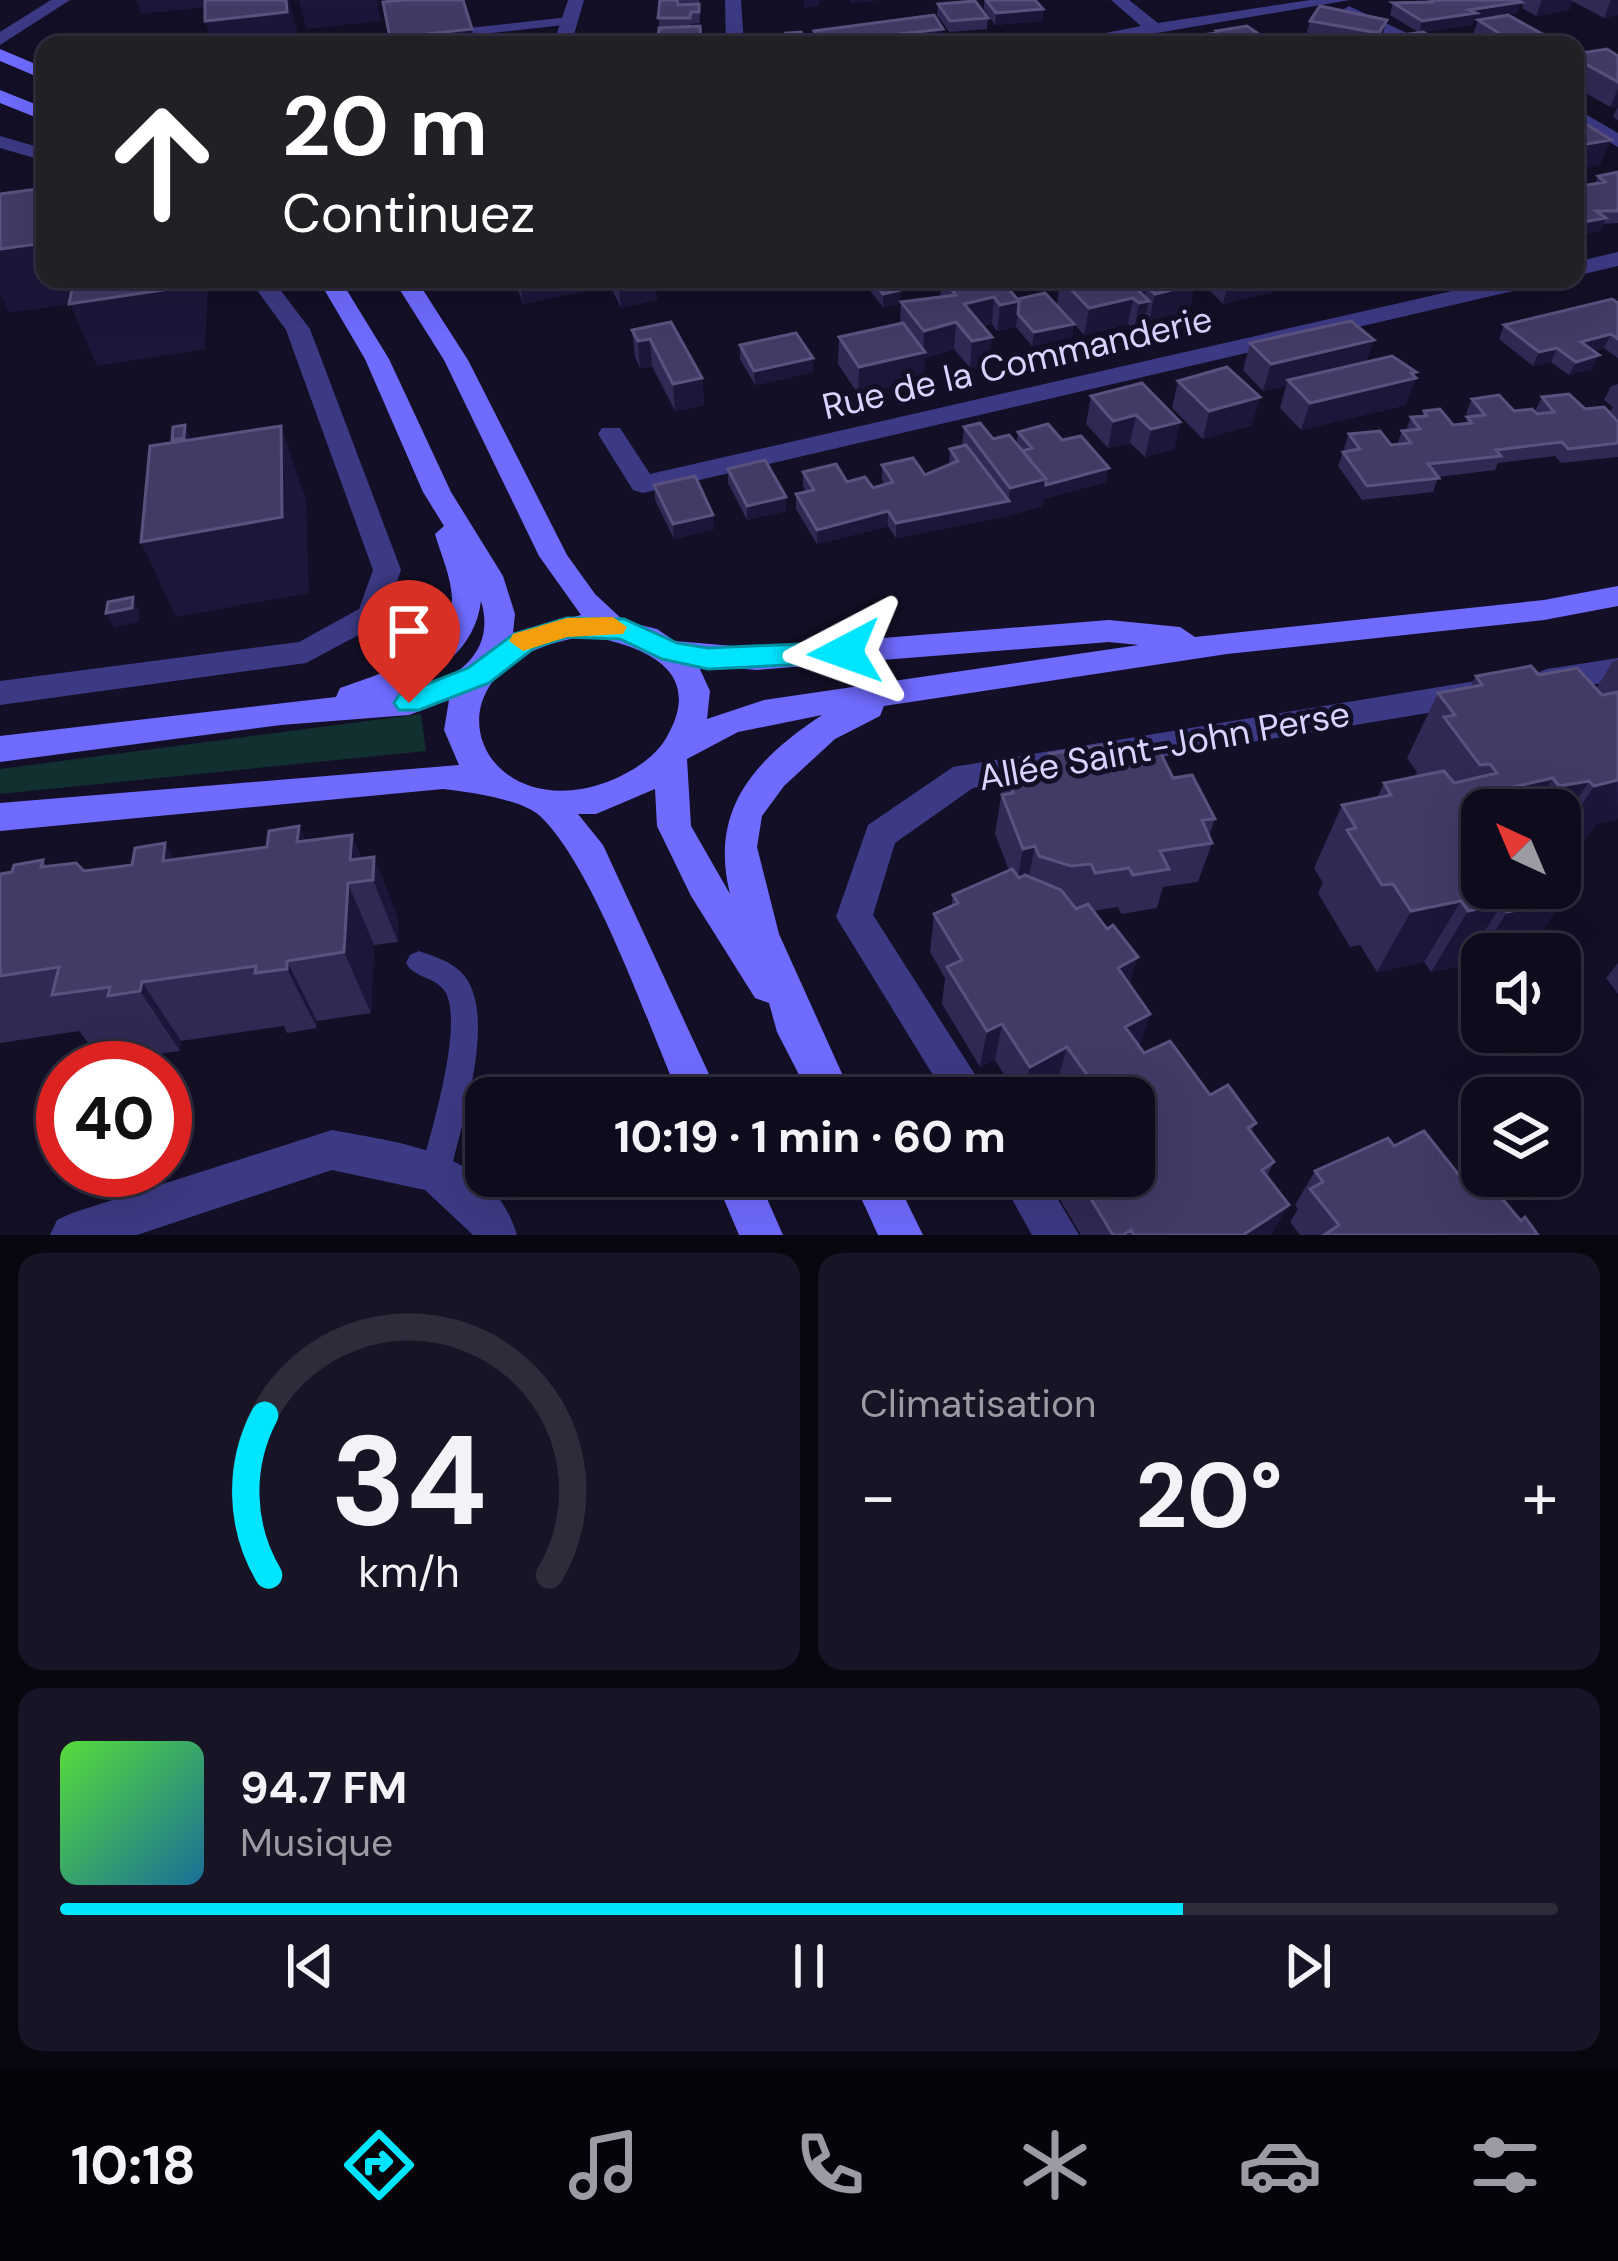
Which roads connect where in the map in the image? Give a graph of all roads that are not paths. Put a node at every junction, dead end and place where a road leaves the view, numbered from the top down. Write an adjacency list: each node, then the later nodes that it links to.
1 (62, 0): 13 (street)
2 (576, 0): 6 (street)
3 (733, 0): 10 (street)
4 (1119, 0): 7 (street)
5 (1338, 1): 7 (street); 12 (street)
6 (569, 20): 8 (lane); 9 (street)
7 (1152, 27): 11 (street)
8 (429, 36)
9 (565, 36)
10 (735, 36)
11 (1102, 36)
12 (1397, 36)
13 (0, 40)
14 (4, 60): 15 (main road)
15 (36, 72)
16 (0, 96): 17 (main road)
17 (36, 111)
18 (1584, 120): 19 (street)
19 (1618, 141)
20 (0, 142): 21 (street)
21 (36, 152)
22 (1618, 259): 23 (street)
23 (1584, 267)
24 (267, 288): 37 (street)
25 (334, 288): 29 (main road)
26 (410, 288): 31 (main road)
27 (1496, 288): 28 (street, Rue de la Commanderie)
28 (611, 434)
29 (436, 492): 34 (main road); 38 (main road)
30 (1618, 596): 32 (main road)
31 (612, 626): 33 (main road); 34 (main road)
32 (1227, 643): 33 (main road); 36 (main road)
33 (672, 652): 40 (main road)
34 (487, 667): 38 (main road); 41 (main road)
35 (1618, 669): 48 (street, Allée Saint-John Perse)
36 (944, 686): 40 (main road); 45 (main road)
37 (0, 693)
38 (281, 713): 39 (main road)
39 (0, 749)
40 (676, 754): 42 (main road); 45 (main road)
41 (492, 782): 42 (main road); 43 (main road)
42 (547, 801): 46 (main road)
43 (0, 817)
44 (418, 963): 49 (lane)
45 (806, 1046): 47 (main road)
46 (691, 1077)
47 (822, 1077)
48 (957, 1077)
49 (436, 1172): 53 (street); 54 (street)
50 (744, 1197): 55 (main road)
51 (882, 1197): 56 (main road)
52 (1033, 1197): 57 (street)
53 (72, 1235)
54 (495, 1235)
55 (761, 1235)
56 (901, 1235)
57 (1057, 1235)

